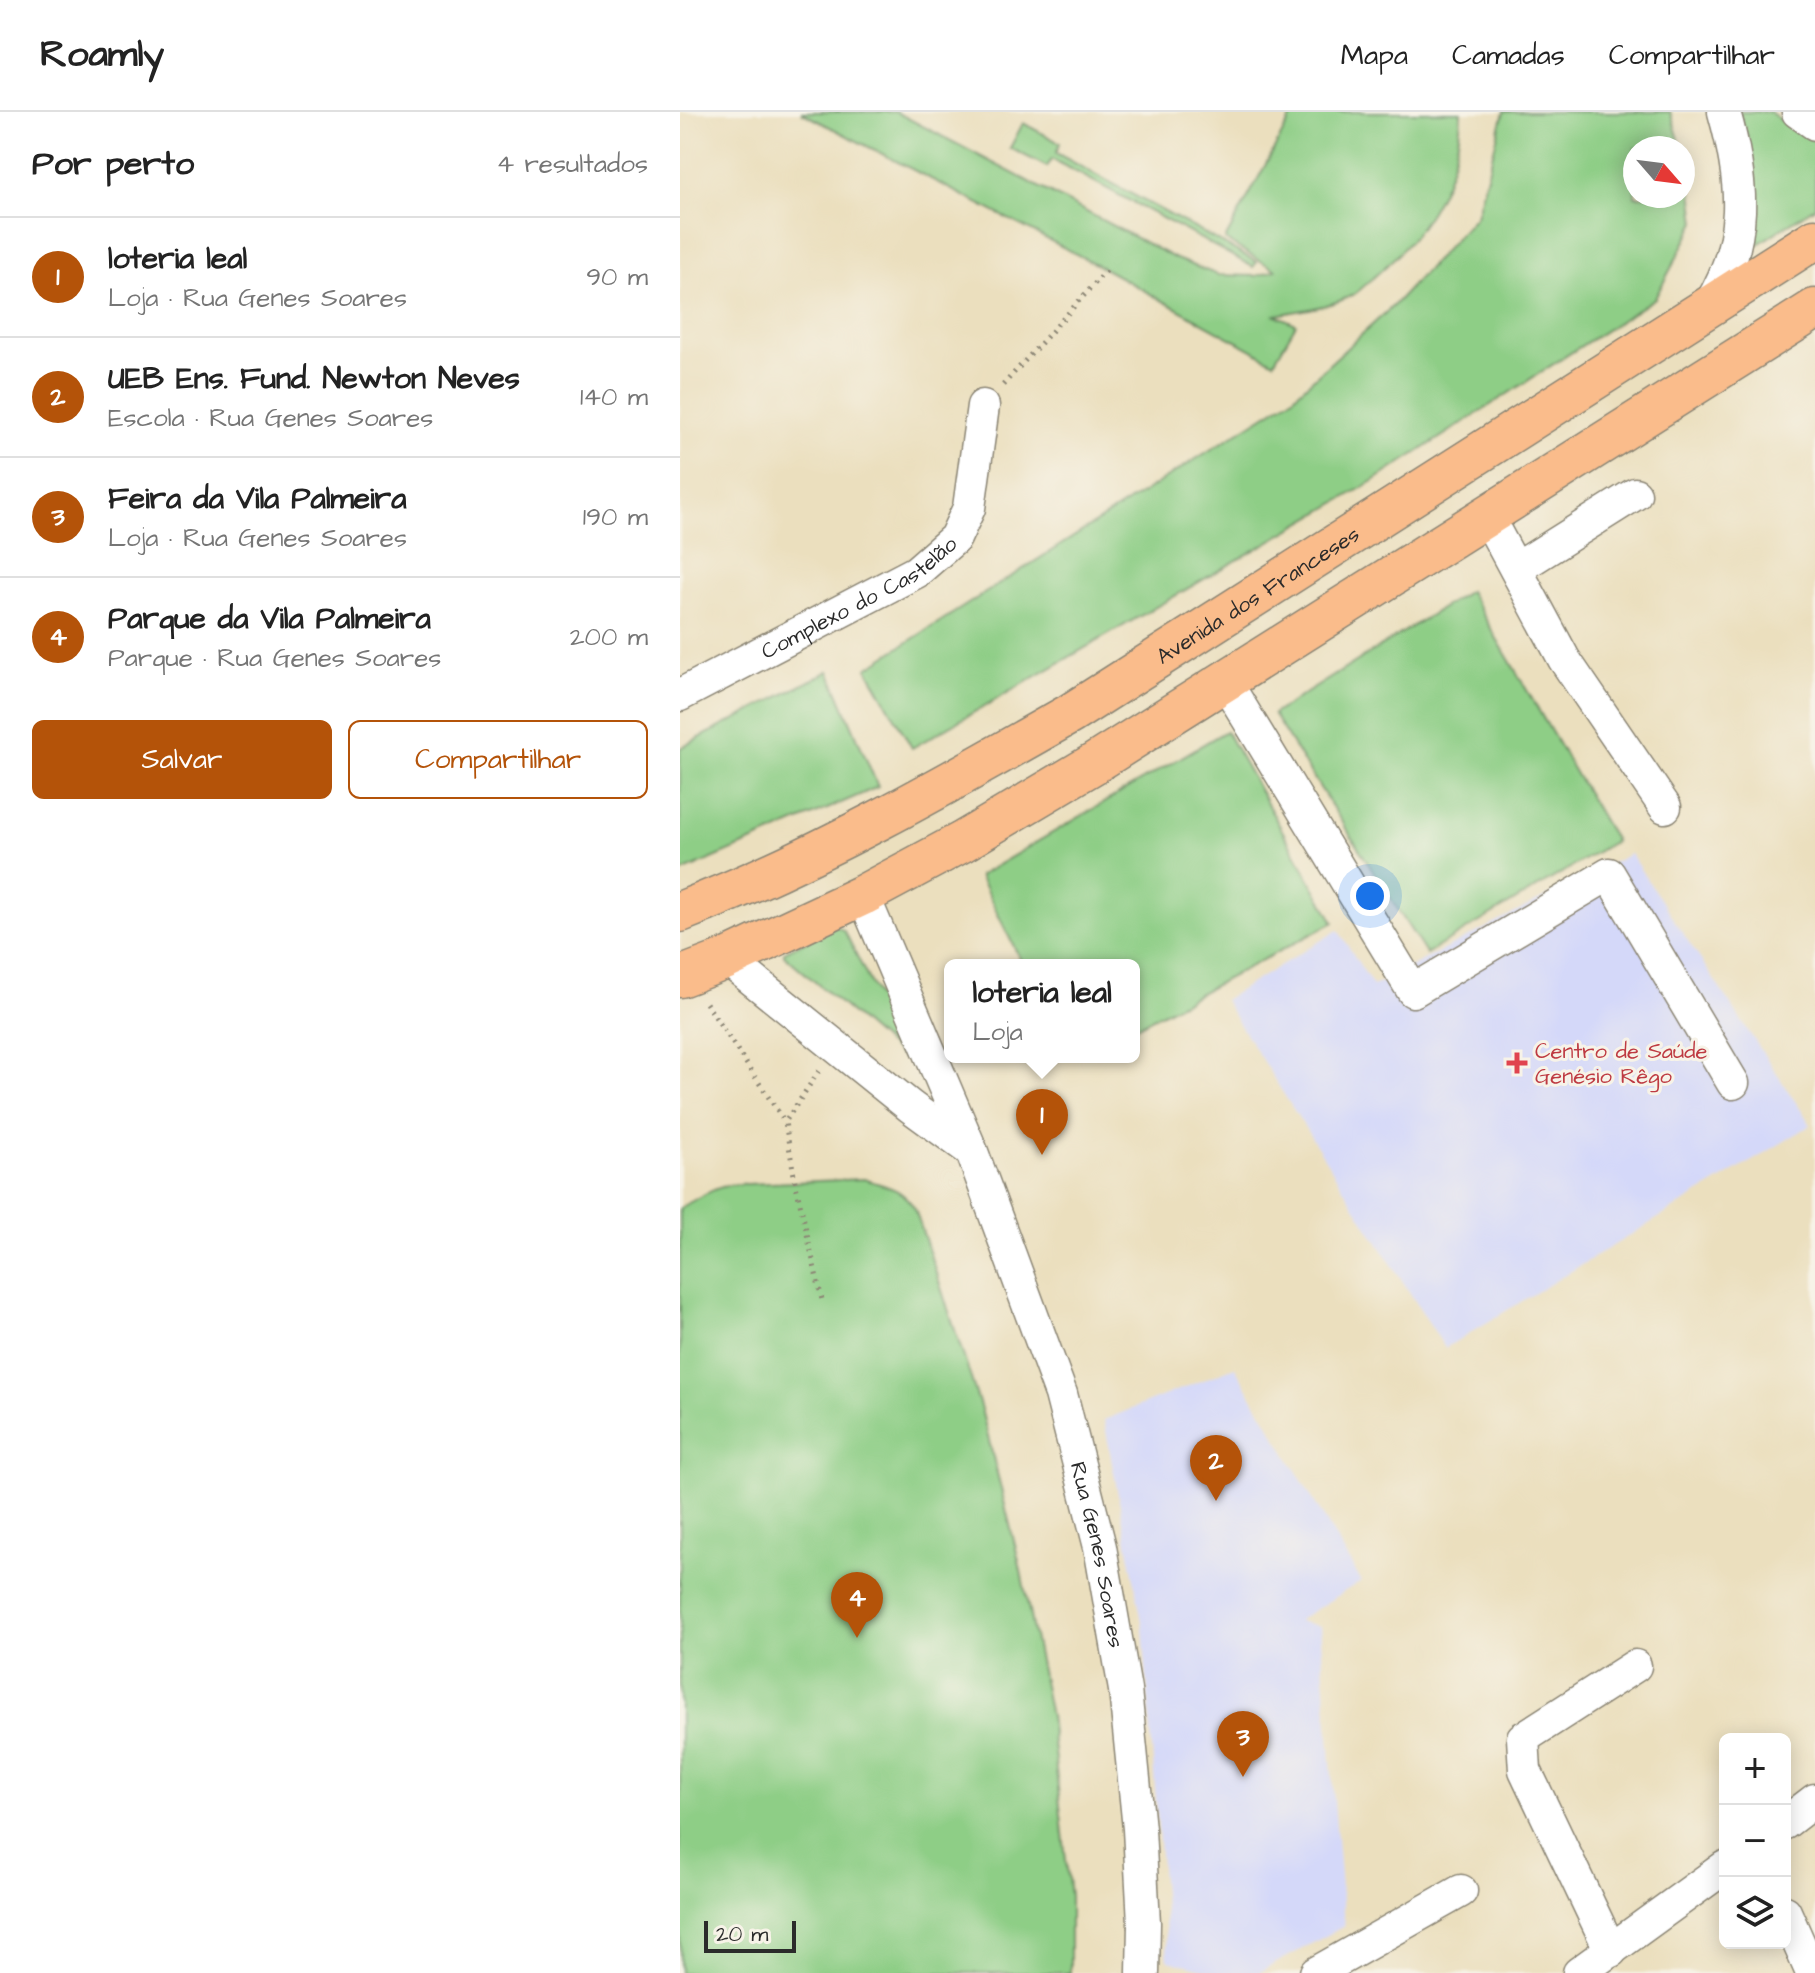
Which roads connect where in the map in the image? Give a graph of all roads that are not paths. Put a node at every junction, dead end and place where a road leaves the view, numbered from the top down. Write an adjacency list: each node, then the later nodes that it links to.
1 (1724, 112): 5 (street)
2 (1798, 112): 3 (street)
3 (1815, 124)
4 (1815, 239): 5 (main road, Avenida dos Franceses)
5 (1709, 306): 15 (main road, Avenida dos Franceses)
6 (1815, 309): 9 (main road)
7 (983, 406): 12 (street, Complexo do Castelão)
8 (1635, 494): 10 (street)
9 (1487, 516): 10 (street); 11 (main road)
10 (1516, 569): 13 (street)
11 (1225, 681): 14 (main road); 18 (street)
12 (680, 695)
13 (1665, 807)
14 (863, 895): 16 (main road); 19 (street, Rua Genes Soares)
15 (680, 912)
16 (727, 959): 17 (main road); 19 (street)
17 (683, 976)
18 (1733, 1083)
19 (972, 1152): 27 (street, Rua Genes Soares)
20 (1635, 1666): 26 (street)
21 (1815, 1800): 22 (street)
22 (1791, 1818)
23 (1719, 1871): 26 (street)
24 (1461, 1891): 28 (street)
25 (1791, 1926): 30 (street)
26 (1611, 1951): 29 (street)
27 (1143, 1973)
28 (1316, 1973)
29 (1579, 1973)
30 (1812, 1973)

